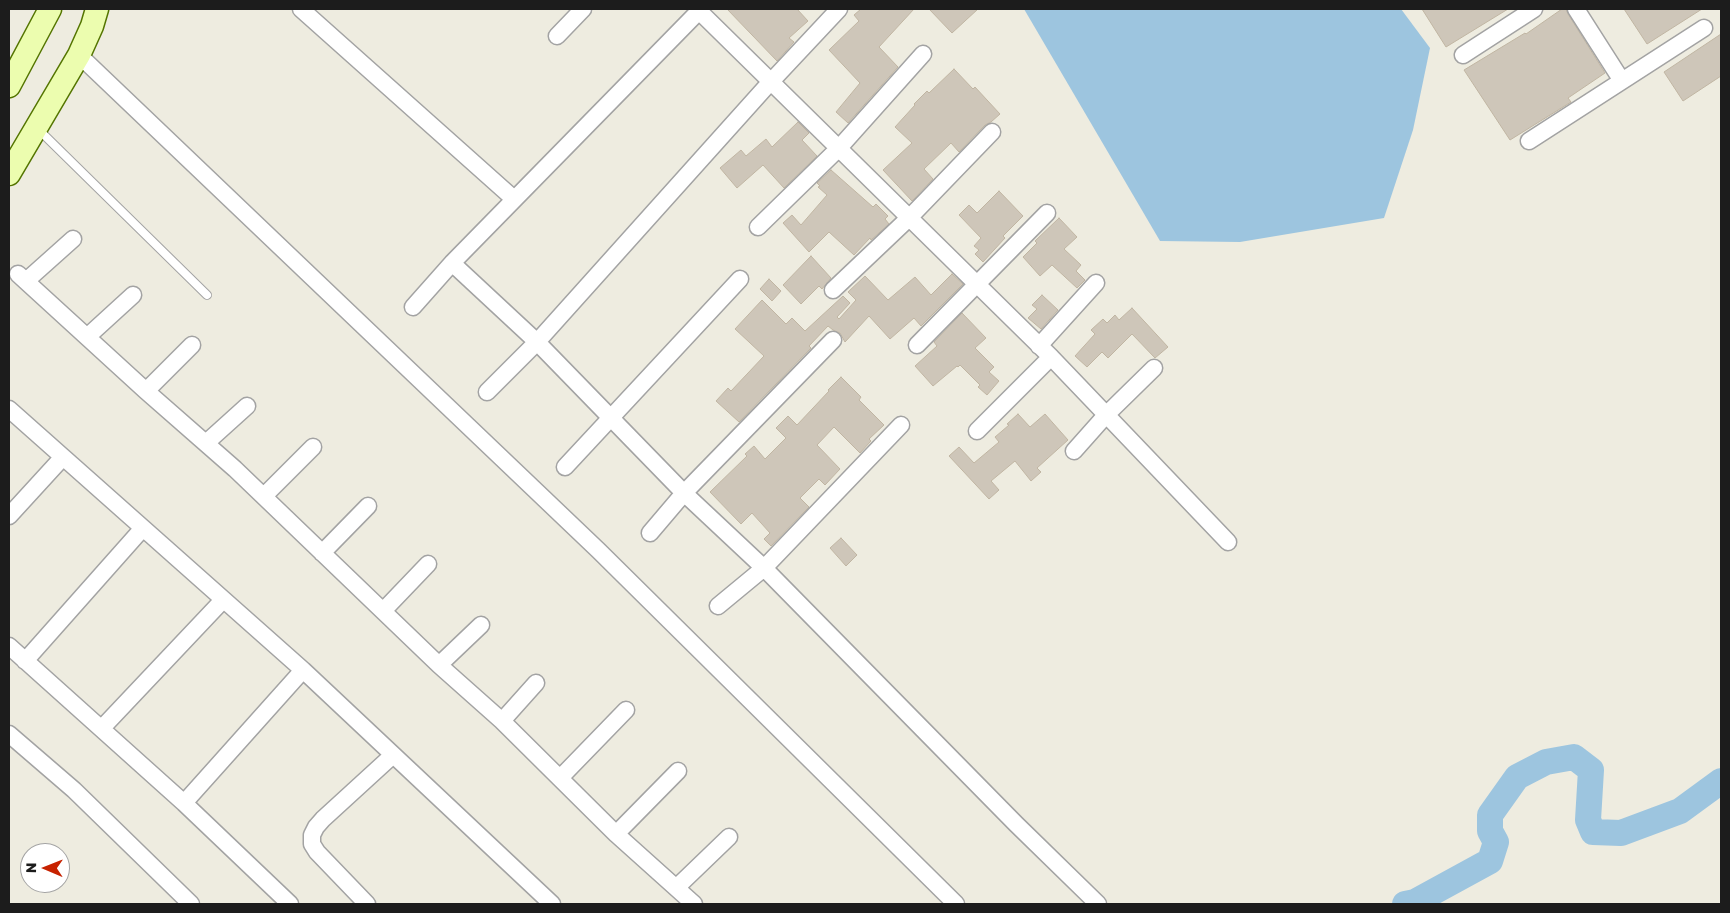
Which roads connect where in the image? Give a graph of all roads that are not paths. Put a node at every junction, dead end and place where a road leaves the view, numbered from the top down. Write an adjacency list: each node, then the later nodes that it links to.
1 (50, 9): 16 (main road)
2 (97, 9): 12 (main road)
3 (301, 9): 22 (street)
4 (583, 9): 10 (street)
5 (839, 9): 15 (street)
6 (1534, 9): 13 (street)
7 (1576, 9): 14 (street)
8 (699, 10): 15 (street); 22 (street)
9 (1704, 28): 14 (street)
10 (558, 36)
11 (923, 54): 20 (street)
12 (79, 55): 17 (main road); 91 (street)
13 (1463, 56)
14 (1622, 81): 19 (street)
15 (771, 82): 20 (street); 37 (street)
16 (9, 86)
17 (37, 128): 21 (main road); 33 (lane)
18 (992, 132): 24 (street)
19 (1529, 141)
20 (839, 148): 24 (street); 25 (street)
21 (9, 174)
22 (514, 199): 27 (street)
23 (1047, 214): 30 (street)
24 (910, 217): 30 (street); 31 (street)
25 (758, 227)
26 (73, 238): 35 (street)
27 (452, 263): 34 (street); 37 (street)
28 (740, 279): 48 (street)
29 (1096, 283): 40 (street)
30 (976, 284): 39 (street); 40 (street)
31 (833, 290)
32 (134, 295): 35 (street)
33 (207, 295)
34 (413, 307)
35 (87, 337): 43 (street)
36 (833, 340): 56 (street)
37 (536, 342): 44 (street); 48 (street)
38 (192, 344): 43 (street)
39 (917, 345)
40 (1039, 346): 41 (street)
41 (1051, 357): 47 (street); 50 (street)
42 (1154, 368): 47 (street)
43 (146, 391): 51 (street)
44 (487, 392)
45 (247, 406): 51 (street)
46 (9, 409): 54 (street)
47 (1106, 415): 53 (street); 62 (street)
48 (611, 417): 55 (street); 56 (street)
49 (901, 425): 65 (street)
50 (978, 432)
51 (206, 443): 57 (street)
52 (313, 447): 57 (street)
53 (1074, 451)
54 (63, 457): 59 (street); 60 (street)
55 (564, 468)
56 (684, 492): 61 (street); 65 (street)
57 (264, 496): 63 (street)
58 (368, 506): 63 (street)
59 (9, 516)
60 (143, 528): 66 (street); 71 (street)
61 (650, 533)
62 (1228, 542)
63 (322, 553): 68 (street)
64 (428, 564): 68 (street)
65 (764, 568): 67 (street); 92 (street)
66 (223, 600): 73 (street); 77 (street)
67 (718, 606)
68 (383, 611): 72 (street)
69 (481, 625): 72 (street)
70 (9, 646): 71 (street)
71 (25, 660): 77 (street)
72 (439, 665): 76 (street)
73 (303, 670): 79 (street); 82 (street)
74 (536, 683): 76 (street)
75 (626, 710): 81 (street)
76 (502, 721): 81 (street)
77 (102, 728): 82 (street)
78 (9, 734): 86 (street)
79 (393, 755): 88 (street); 89 (street)
80 (678, 771): 83 (street)
81 (560, 778): 83 (street)
82 (184, 804): 87 (street)
83 (616, 834): 85 (street)
84 (729, 837): 85 (street)
85 (676, 888): 90 (street)
86 (191, 904)
87 (290, 904)
88 (367, 904)
89 (552, 904)
90 (694, 904)
91 (956, 904)
92 (1098, 904)

